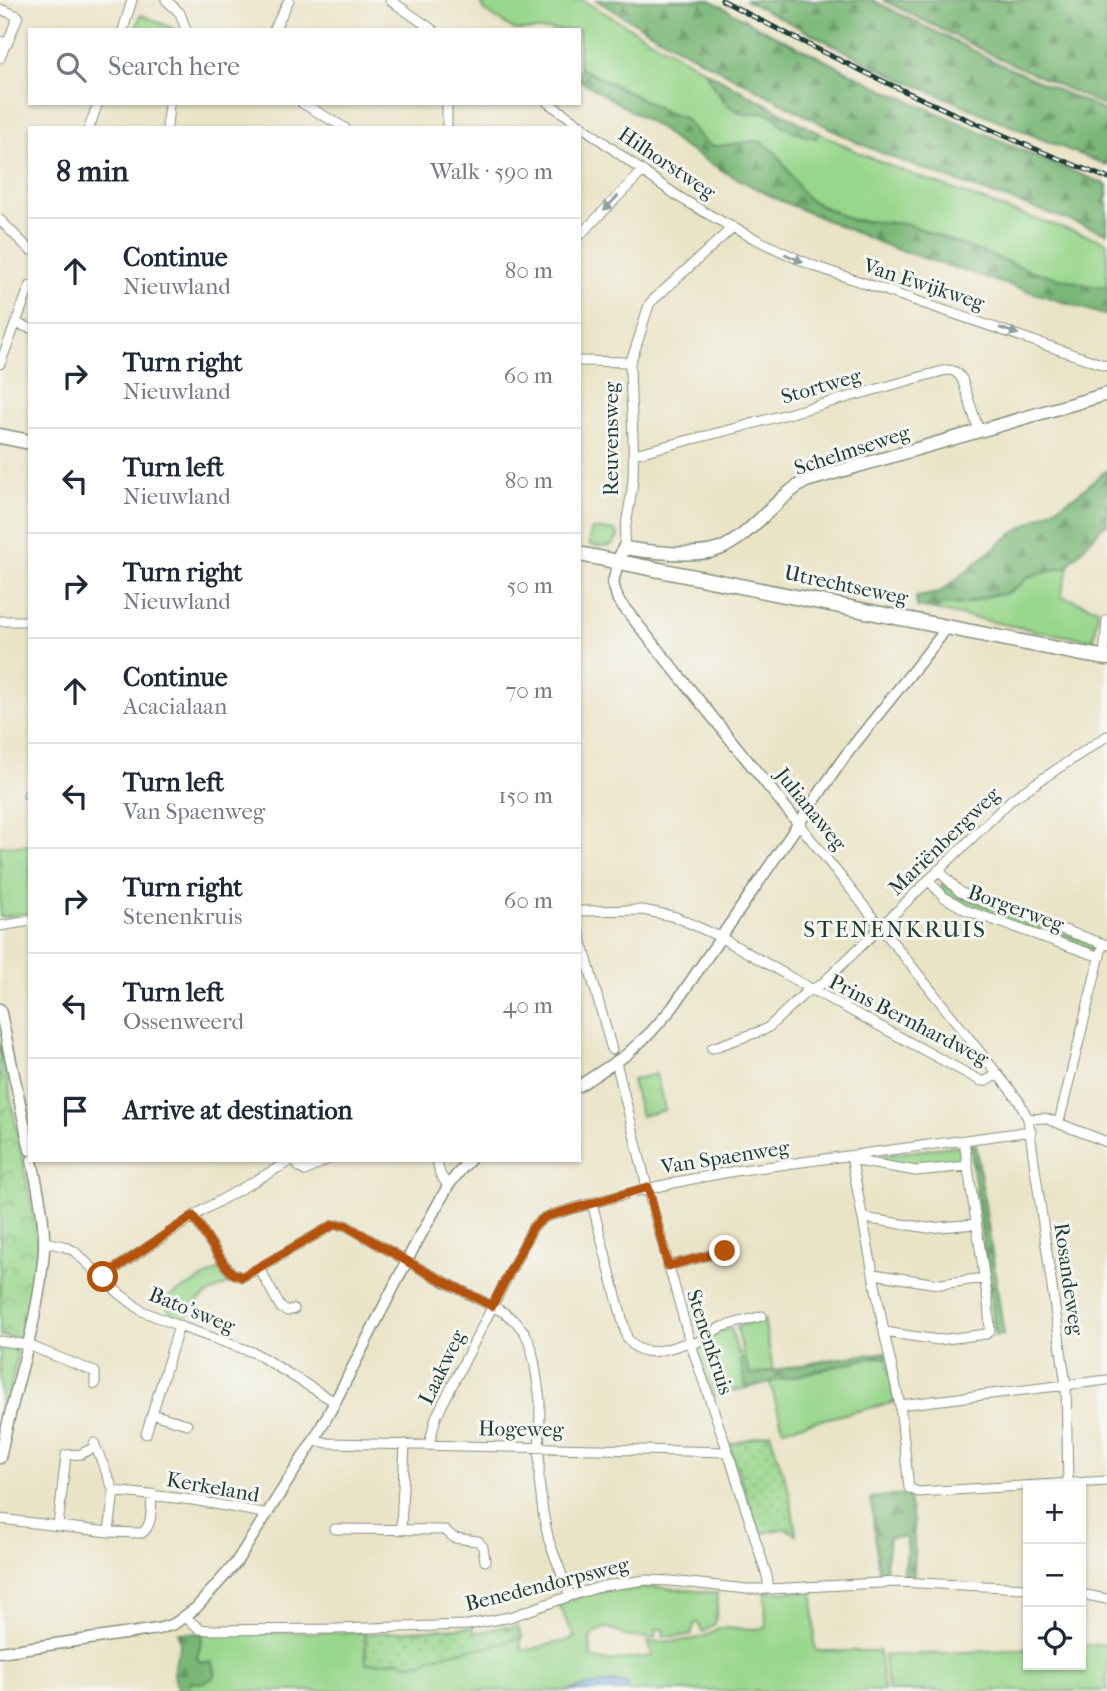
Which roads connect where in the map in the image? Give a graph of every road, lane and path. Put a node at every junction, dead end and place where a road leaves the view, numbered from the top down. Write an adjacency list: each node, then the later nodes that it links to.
1 (132, 0): 6 (street)
2 (166, 0): 7 (street)
3 (289, 0): 8 (street)
4 (390, 0): 9 (street)
5 (0, 9): 10 (street)
6 (124, 28)
7 (185, 28)
8 (275, 28)
9 (430, 28)
10 (3, 42): 11 (street)
11 (0, 58)
12 (97, 105): 17 (street)
13 (169, 105): 18 (street)
14 (305, 105): 19 (street)
15 (447, 105): 20 (street)
16 (551, 105): 21 (street, Hilhorstweg)
17 (90, 126)
18 (167, 126)
19 (342, 126)
20 (447, 126)
21 (643, 171): 23 (street, Hilhorstweg); 24 (street, one-way to 24)
22 (0, 219): 25 (street)
23 (733, 227): 30 (street, Reuvensweg); 32 (street, Van Ewijkweg, one-way to 32)
24 (581, 232)
25 (28, 248)
26 (28, 292): 27 (street)
27 (17, 324): 28 (street); 31 (street)
28 (28, 327)
29 (581, 361): 30 (street)
30 (630, 362): 37 (street, Reuvensweg)
31 (0, 364)
32 (1107, 366)
33 (1107, 394): 34 (main road, Schelmseweg)
34 (979, 430): 37 (street, Stortweg); 38 (main road, Schelmseweg)
35 (0, 436): 36 (main road)
36 (28, 442)
37 (634, 454): 38 (street, Reuvensweg)
38 (624, 548): 40 (main road, Reuvensweg)
39 (581, 554): 40 (main road, Utrechtseweg)
40 (618, 562): 44 (main road, Utrechtseweg); 47 (street, Julianaweg)
41 (1107, 620): 45 (street, Utrechtseweg)
42 (0, 621): 43 (street)
43 (28, 621)
44 (945, 627): 45 (main road, Utrechtseweg); 47 (street)
45 (1105, 657)
46 (1107, 736): 48 (street, Mariënbergweg)
47 (798, 823): 53 (street, Julianaweg); 54 (street)
48 (938, 870): 49 (street, Mariënbergweg); 56 (street, Borgerweg)
49 (928, 880): 53 (street, Mariënbergweg); 57 (street, Borgerweg)
50 (581, 911): 54 (street, Prins Bernhardweg)
51 (28, 921): 52 (street)
52 (0, 926)
53 (880, 927): 58 (street, Mariënbergweg); 63 (street, Julianaweg)
54 (720, 937): 58 (street, Prins Bernhardweg); 62 (street)
55 (581, 938): 61 (street)
56 (1105, 945): 57 (street)
57 (1100, 957): 66 (street)
58 (813, 990): 60 (street, Mariënbergweg); 63 (street, Prins Bernhardweg)
59 (0, 1009): 68 (street)
60 (712, 1048)
61 (612, 1050)
62 (616, 1062): 64 (street); 80 (street, Stenenkruis)
63 (998, 1074): 65 (street, Prins Bernhardweg)
64 (581, 1085)
65 (1028, 1118): 66 (street); 67 (street, Rosandeweg)
66 (1059, 1122): 70 (street)
67 (1031, 1131): 69 (street, Van Spaenweg); 103 (street, Rosandeweg)
68 (28, 1141)
69 (964, 1141): 71 (street, Van Spaenweg); 78 (street)
70 (1107, 1142)
71 (851, 1156): 78 (street, Van Spaenweg); 80 (street, Van Spaenweg); 83 (street)
72 (32, 1162): 85 (street)
73 (289, 1162): 82 (street)
74 (295, 1162): 75 (street)
75 (322, 1162)
76 (437, 1162): 79 (street)
77 (468, 1162): 79 (street)
78 (968, 1166): 84 (street)
79 (448, 1186): 87 (street)
80 (648, 1187): 81 (street, Van Spaenweg); 88 (street, Stenenkruis)
81 (592, 1203): 93 (street, Van Spaenweg); 99 (street)
82 (193, 1216): 89 (street); 91 (street)
83 (863, 1219): 84 (street); 90 (street)
84 (976, 1224): 92 (street)
85 (45, 1242): 91 (street, Bato'sweg); 100 (street)
86 (725, 1251): 88 (street)
87 (406, 1261): 89 (street); 93 (street); 104 (street)
88 (668, 1266): 99 (street, Stenenkruis)
89 (259, 1268): 94 (street)
90 (874, 1274): 92 (street); 97 (street)
91 (103, 1277): 96 (street, Bato'sweg)
92 (984, 1278): 97 (street)
93 (492, 1306): 111 (street, Laakweg); 112 (street)
94 (294, 1309)
95 (762, 1316): 99 (street)
96 (179, 1326): 104 (street, Bato'sweg); 106 (street)
97 (884, 1332): 105 (street)
98 (0, 1341): 100 (street)
99 (690, 1344): 113 (street, Stenenkruis)
100 (28, 1345): 102 (street); 114 (street)
101 (1107, 1380): 103 (street)
102 (94, 1384)
103 (1066, 1385): 105 (street); 115 (street, Rosandeweg)
104 (335, 1402): 109 (street)
105 (900, 1405): 118 (street)
106 (152, 1414): 107 (street); 108 (street)
107 (187, 1424)
108 (146, 1434)
109 (314, 1440): 110 (street, Hogeweg); 121 (street)
110 (405, 1444): 111 (street, Hogeweg); 125 (street)
111 (429, 1445): 112 (street, Hogeweg)
112 (540, 1447): 113 (street, Hogeweg); 131 (street)
113 (728, 1451): 129 (street, Stenenkruis)
114 (0, 1458)
115 (1068, 1481)
116 (1107, 1481): 117 (street)
117 (1086, 1483)
118 (1023, 1487)
119 (114, 1491): 120 (street, Kerkeland); 123 (street); 126 (street)
120 (152, 1494): 121 (street, Kerkeland); 126 (street, Kerkeland)
121 (268, 1514): 133 (street)
122 (0, 1519): 123 (street, Kerkeland)
123 (58, 1526): 126 (street, Kerkeland)
124 (335, 1529): 125 (street)
125 (401, 1529): 127 (street)
126 (109, 1532)
127 (485, 1561)
128 (1023, 1588): 129 (street, Benedendorpsweg)
129 (769, 1589): 131 (street, Benedendorpsweg)
130 (1086, 1595): 132 (street)
131 (570, 1596): 133 (street, Benedendorpsweg)
132 (1107, 1599)
133 (185, 1617): 134 (street)
134 (0, 1652)

